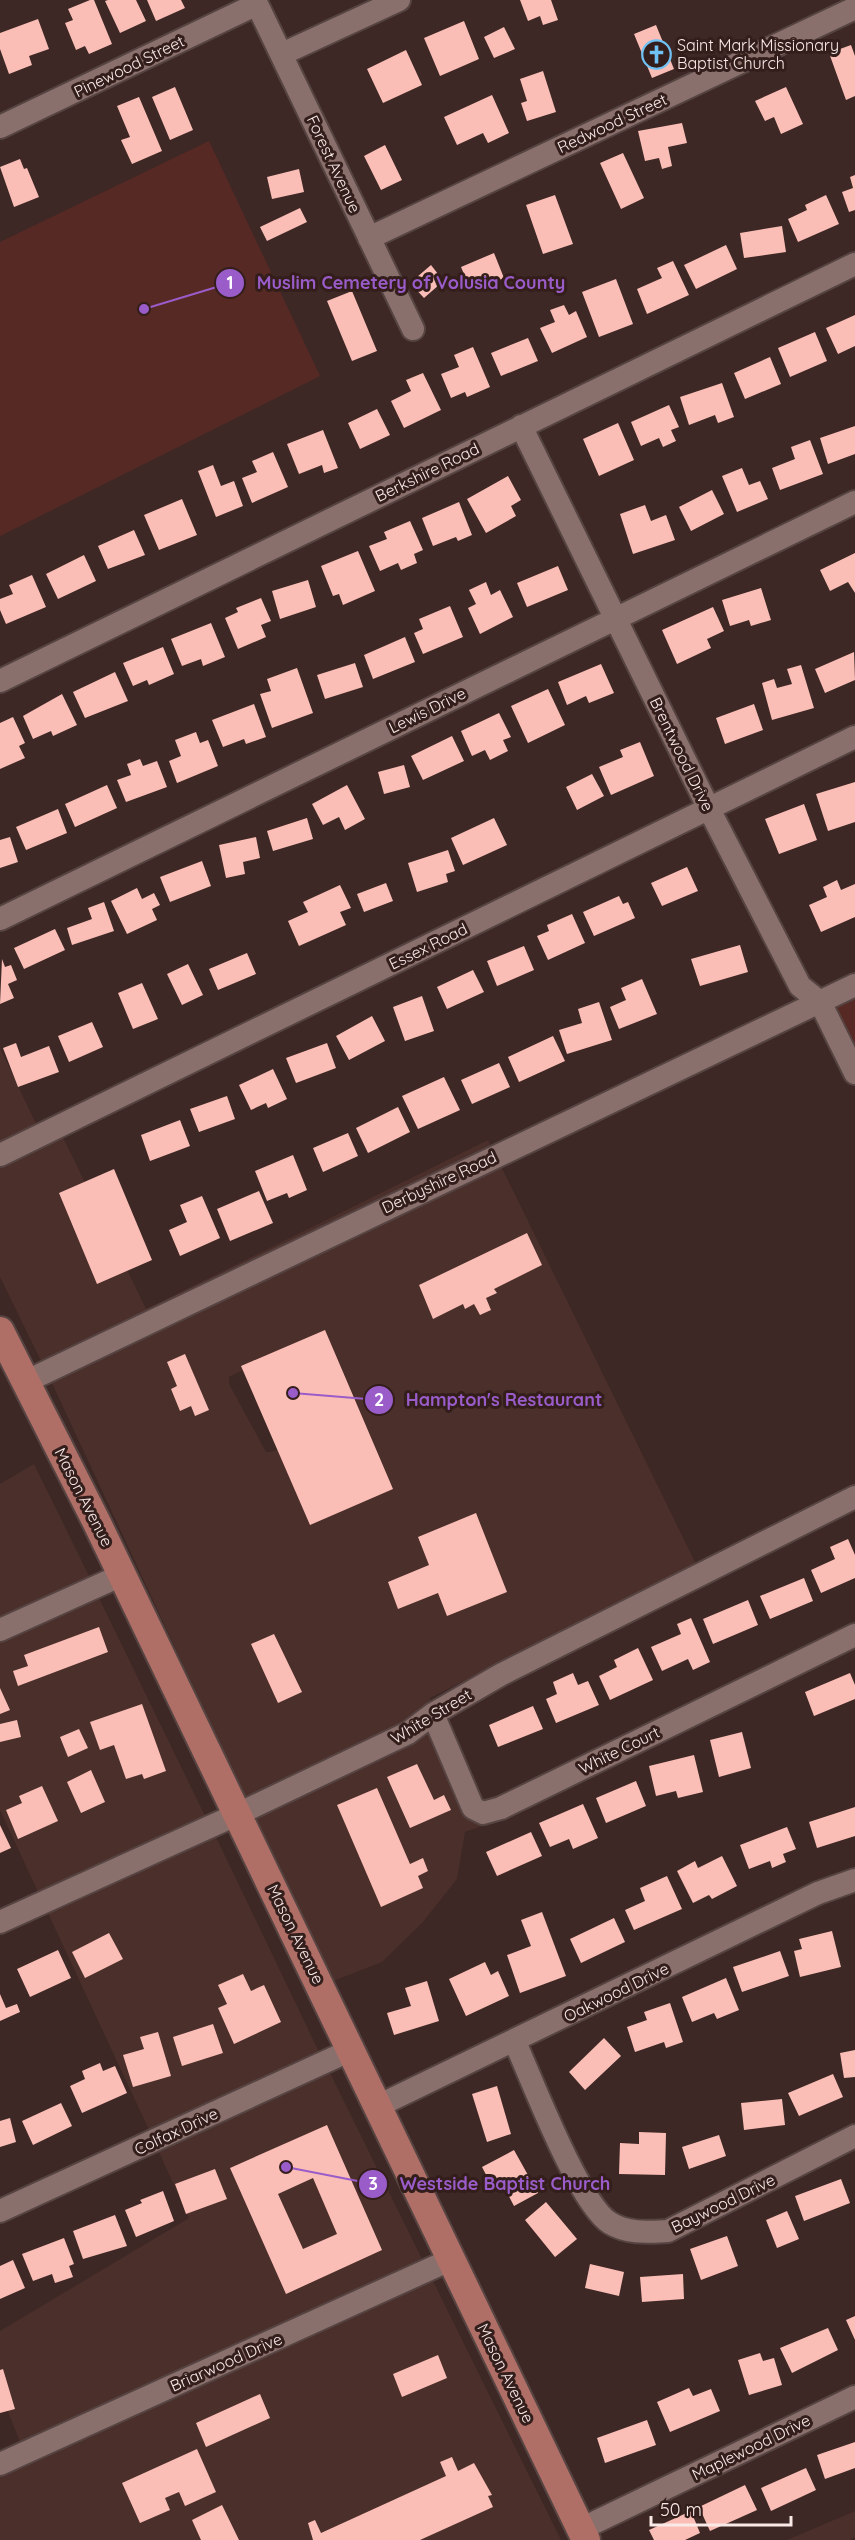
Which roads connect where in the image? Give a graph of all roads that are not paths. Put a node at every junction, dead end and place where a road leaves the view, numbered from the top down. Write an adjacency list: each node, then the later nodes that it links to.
1 (399, 0): 4 (street)
2 (256, 2): 4 (street, Forest Avenue); 5 (street, Pinewood Street)
3 (855, 8): 6 (street, Redwood Street)
4 (282, 54): 6 (street, Forest Avenue)
5 (0, 127)
6 (369, 238): 8 (street, Forest Avenue)
7 (855, 264): 9 (street, Berkshire Road)
8 (413, 329)
9 (521, 426): 11 (street, Brentwood Drive); 12 (street, Berkshire Road)
10 (855, 502): 11 (street, Lewis Drive)
11 (616, 618): 14 (street, Brentwood Drive); 15 (street, Lewis Drive)
12 (0, 681)
13 (855, 737): 14 (street, Essex Road)
14 (709, 809): 17 (street, Brentwood Drive); 19 (street, Essex Road)
15 (0, 919)
16 (855, 985): 17 (street, Derbyshire Road)
17 (820, 1002): 18 (street, Brentwood Drive); 21 (street, Derbyshire Road)
18 (855, 1073)
19 (0, 1155)
20 (2, 1340): 21 (main road, Mason Avenue)
21 (25, 1382): 23 (main road, Mason Avenue)
22 (855, 1497): 26 (street, White Street)
23 (122, 1575): 24 (street); 27 (main road, Mason Avenue)
24 (0, 1630)
25 (855, 1635): 26 (street, White Court)
26 (433, 1714): 27 (street, White Street)
27 (238, 1814): 29 (street, White Street); 31 (main road, Mason Avenue)
28 (855, 1880): 30 (street, Oakwood Drive)
29 (0, 1922)
30 (515, 2042): 32 (street, Oakwood Drive); 33 (street, Baywood Drive)
31 (351, 2050): 32 (main road, Mason Avenue); 34 (street, Colfax Drive)
32 (378, 2106): 35 (main road, Mason Avenue)
33 (855, 2136)
34 (0, 2211)
35 (452, 2259): 37 (street, Briarwood Drive); 38 (main road, Mason Avenue)
36 (855, 2397): 38 (street, Maplewood Drive)
37 (0, 2464)
38 (584, 2535)

